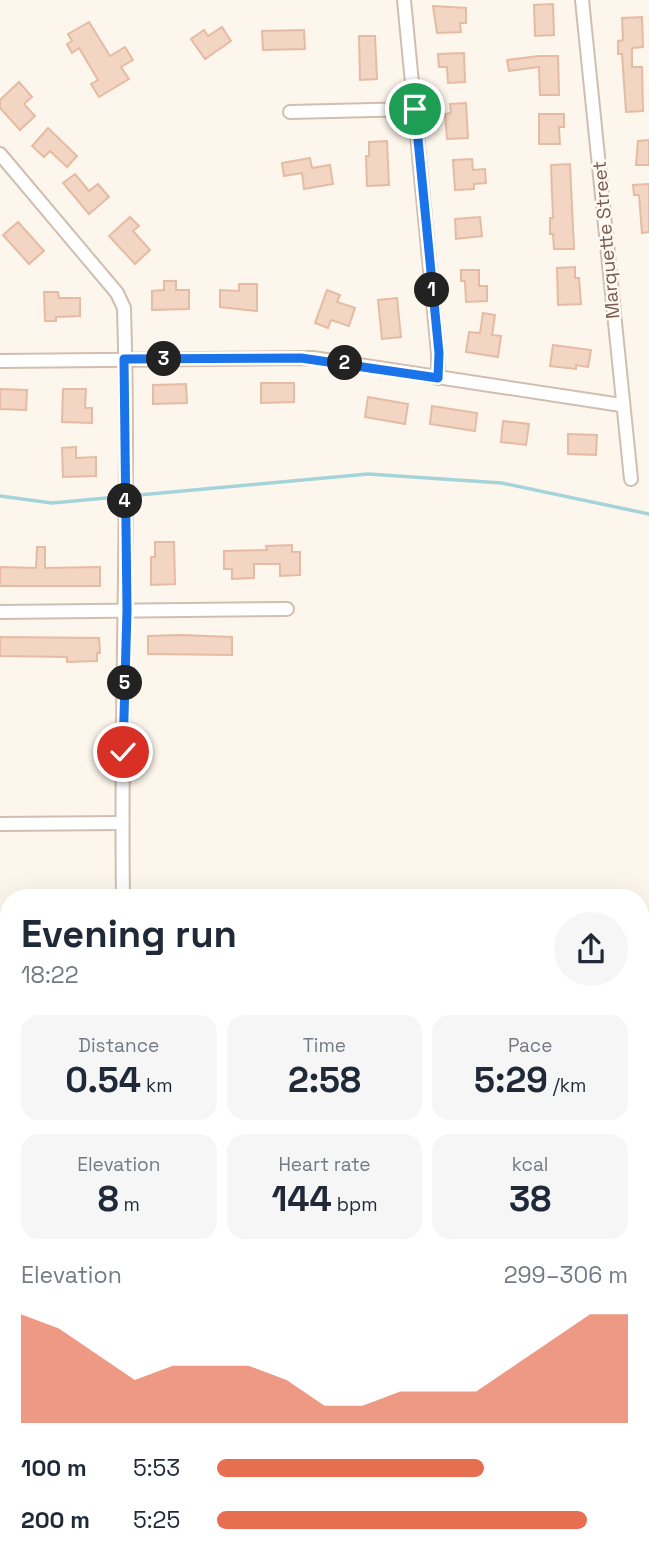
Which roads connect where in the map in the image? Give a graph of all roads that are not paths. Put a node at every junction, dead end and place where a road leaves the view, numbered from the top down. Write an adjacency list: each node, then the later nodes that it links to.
1 (404, 0): 3 (street)
2 (583, 0): 9 (street, Marquette Street)
3 (415, 109): 4 (street); 8 (street)
4 (290, 112)
5 (0, 155): 6 (street)
6 (124, 359): 7 (street); 8 (street); 12 (street)
7 (0, 360)
8 (438, 378): 9 (street)
9 (621, 405): 10 (street, Marquette Street)
10 (631, 479)
11 (287, 609): 12 (street)
12 (127, 610): 13 (street); 14 (street)
13 (0, 612)
14 (122, 823): 15 (street); 16 (street)
15 (0, 824)
16 (123, 889)

